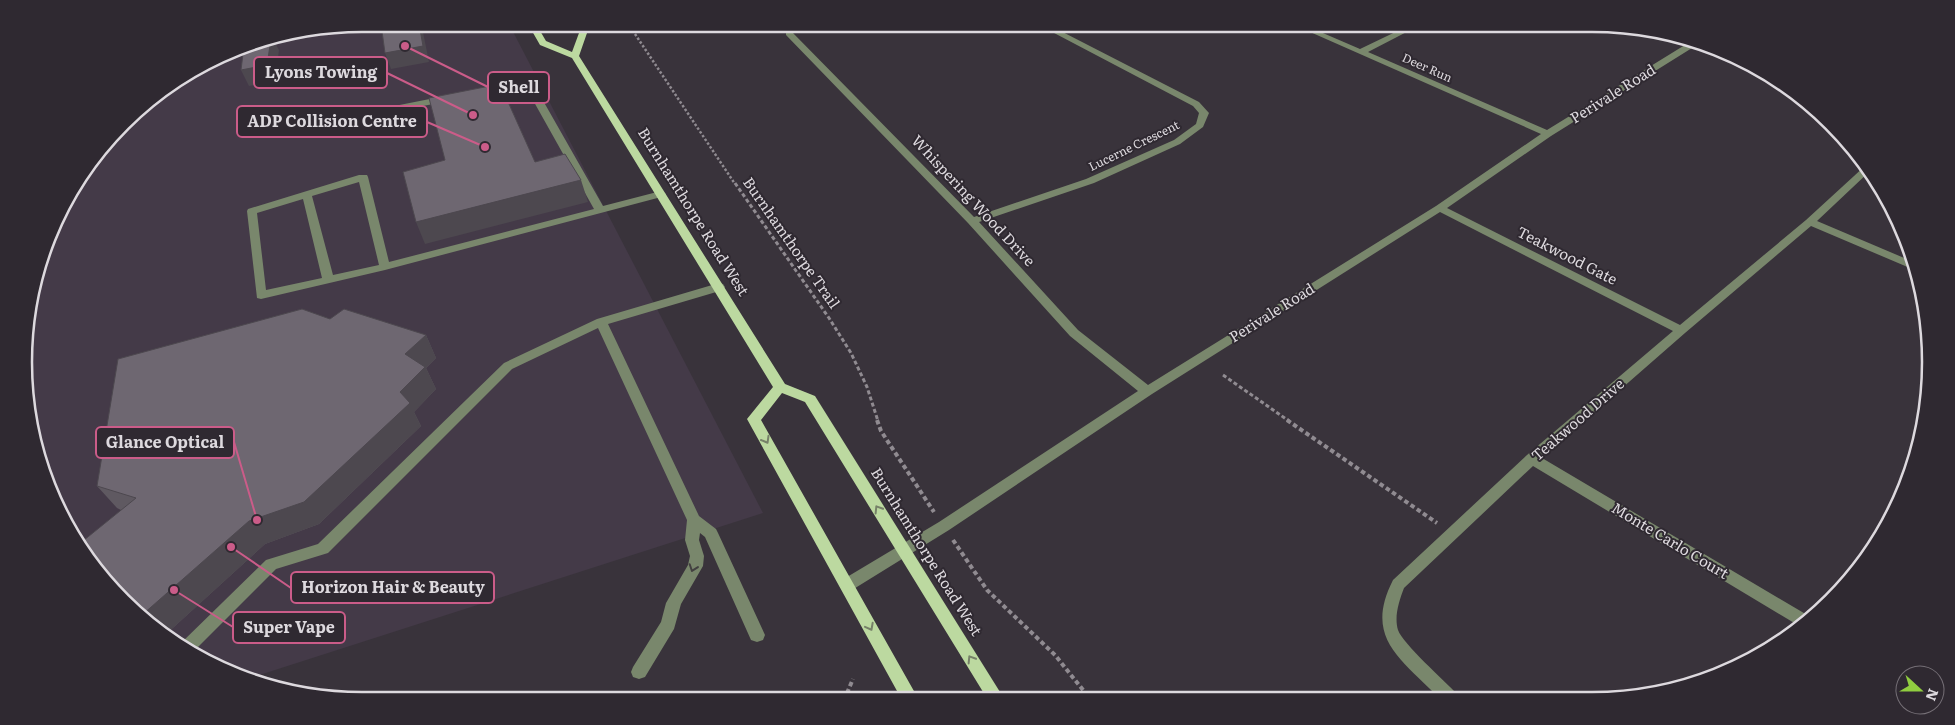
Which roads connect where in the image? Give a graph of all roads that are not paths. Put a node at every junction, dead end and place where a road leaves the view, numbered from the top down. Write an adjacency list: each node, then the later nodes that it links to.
1 (537, 32): 9 (main road)
2 (582, 32): 9 (main road)
3 (789, 32): 19 (street, Whispering Wood Drive)
4 (1056, 32): 19 (street, Lucerne Crescent)
5 (1315, 32): 8 (street, Deer Run)
6 (1402, 32): 8 (street)
7 (1689, 47): 13 (street, Perivale Road)
8 (1361, 52): 13 (street, Deer Run)
9 (575, 56): 16 (main road, Burnhamthorpe Road West)
10 (479, 92): 18 (street)
11 (459, 96): 12 (street)
12 (283, 131)
13 (1548, 134): 17 (street, Perivale Road)
14 (1863, 173): 20 (street, Teakwood Drive)
15 (307, 194): 22 (street); 23 (street); 23 (street)
16 (661, 194): 18 (street); 24 (main road, Burnhamthorpe Road West)
17 (1440, 208): 26 (street, Teakwood Gate); 28 (street, Perivale Road)
18 (600, 210): 22 (street)
19 (972, 221): 28 (street, Whispering Wood Drive)
20 (1810, 222): 21 (street); 26 (street, Teakwood Drive)
21 (1907, 264)
22 (385, 267): 23 (street)
23 (328, 280)
24 (719, 288): 25 (street); 27 (main road, Burnhamthorpe Road West)
25 (601, 322): 30 (street); 35 (street)
26 (1681, 330): 29 (street, Teakwood Drive)
27 (780, 386): 31 (main road, Burnhamthorpe Road West, one-way to 27); 32 (main road, one-way to 32)
28 (1147, 391): 31 (street, Perivale Road)
29 (1532, 459): 33 (street, Monte Carlo Court); 39 (street, Teakwood Drive)
30 (694, 520): 34 (street); 36 (street, one-way to 36)
31 (904, 550): 32 (street, Perivale Road); 38 (main road, Burnhamthorpe Road West, one-way to 31)
32 (847, 584): 37 (main road, one-way to 37)
33 (1800, 618)
34 (757, 635)
35 (190, 644)
36 (639, 672)
37 (907, 692)
38 (992, 692)
39 (1444, 692)

